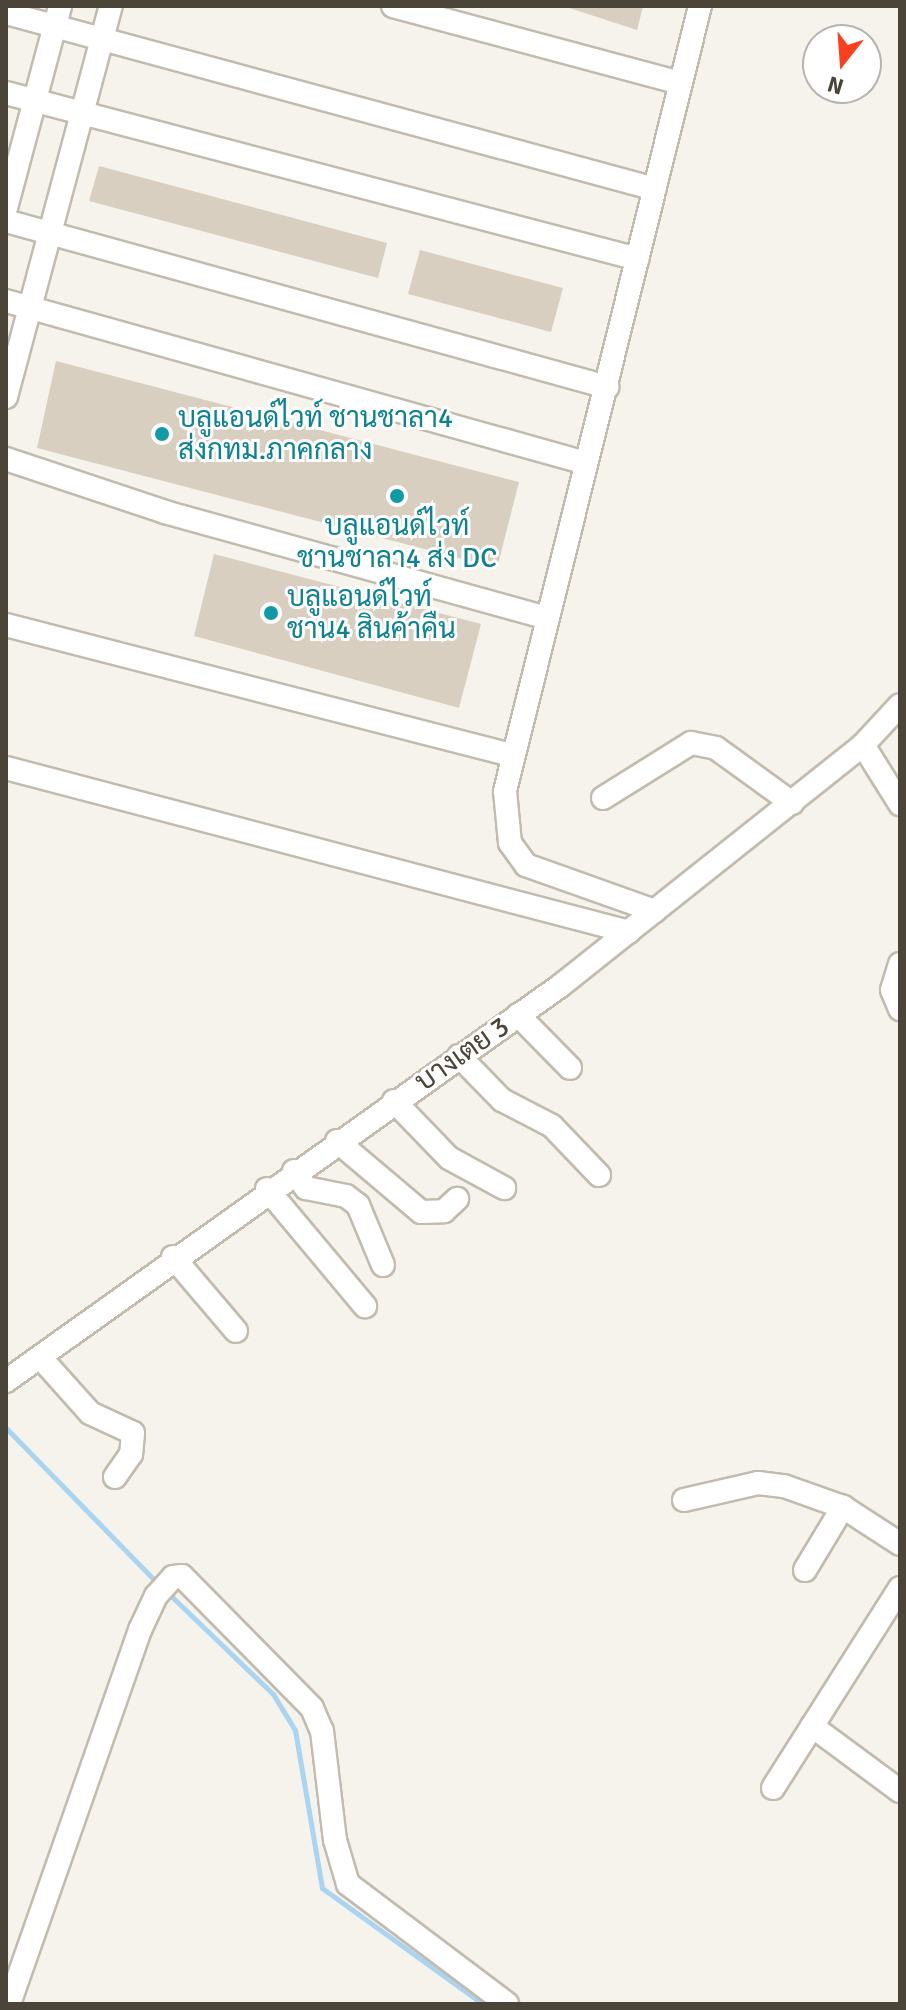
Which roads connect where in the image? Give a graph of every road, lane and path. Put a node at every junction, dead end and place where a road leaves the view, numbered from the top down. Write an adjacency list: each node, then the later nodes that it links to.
1 (111, 6): 6 (street)
2 (393, 6): 7 (street)
3 (700, 6): 7 (street)
4 (6, 13): 5 (street)
5 (57, 16): 6 (street); 9 (street)
6 (102, 39): 10 (street); 11 (street)
7 (681, 83): 11 (street)
8 (6, 93): 9 (street)
9 (34, 100): 10 (street); 12 (street)
10 (83, 113): 14 (street); 15 (street)
11 (655, 189): 15 (street)
12 (6, 208)
13 (6, 221): 14 (street)
14 (50, 232): 17 (street); 18 (street)
15 (638, 259): 18 (street)
16 (6, 301): 17 (street)
17 (30, 308): 19 (street); 21 (street)
18 (607, 387): 21 (street)
19 (6, 397)
20 (6, 459): 22 (street)
21 (586, 463): 22 (street)
22 (546, 618): 26 (street)
23 (6, 625): 26 (street)
24 (900, 705): 25 (street, บางเตย 3)
25 (863, 745): 29 (street, บางเตย 3); 30 (street)
26 (511, 755): 31 (street)
27 (6, 768): 32 (street)
28 (603, 798): 29 (street)
29 (792, 803): 31 (street, บางเตย 3)
30 (900, 804)
31 (655, 911): 32 (street, บางเตย 3)
32 (629, 932): 35 (street, บางเตย 3)
33 (900, 964): 34 (street)
34 (900, 1009)
35 (518, 1015): 36 (street, บางเตย 3); 37 (street)
36 (459, 1056): 38 (street, บางเตย 3); 41 (street)
37 (570, 1068)
38 (394, 1101): 39 (street, บางเตย 3); 42 (street)
39 (337, 1141): 40 (street, บางเตย 3); 44 (street)
40 (294, 1171): 43 (street, บางเตย 3); 46 (street)
41 (599, 1175)
42 (504, 1188)
43 (267, 1189): 45 (street, บางเตย 3); 47 (street)
44 (457, 1199)
45 (173, 1257): 48 (street); 49 (street, บางเตย 3)
46 (383, 1265)
47 (365, 1306)
48 (236, 1331)
49 (40, 1357): 50 (street, บางเตย 3); 51 (street)
50 (6, 1381)
51 (115, 1477)
52 (684, 1500): 53 (street)
53 (843, 1507): 54 (street); 55 (street)
54 (900, 1544)
55 (805, 1570)
56 (900, 1588): 57 (street)
57 (812, 1726): 58 (street); 59 (street)
58 (773, 1788)
59 (900, 1791)
60 (9, 2004): 61 (street)
61 (507, 2004)

